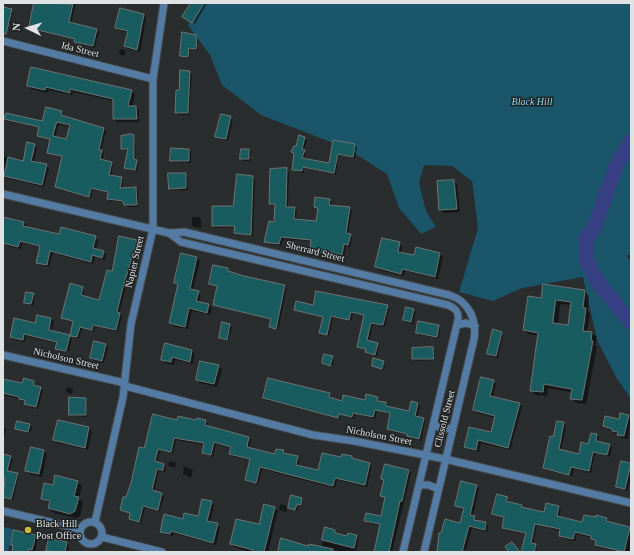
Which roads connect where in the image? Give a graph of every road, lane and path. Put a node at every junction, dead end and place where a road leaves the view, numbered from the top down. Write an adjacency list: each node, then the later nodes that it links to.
1 (164, 3): 3 (street, Napier Street)
2 (3, 41): 3 (street, Ida Street)
3 (153, 79): 5 (street, Napier Street)
4 (3, 194): 5 (street, Sherrard Street)
5 (153, 229): 6 (street, Sherrard Street); 14 (street, Napier Street)
6 (169, 233): 7 (street, Sherrard Street); 9 (street, Sherrard Street)
7 (441, 293): 8 (street, Sherrard Street); 9 (street)
8 (456, 297): 10 (street); 12 (street, Clissold Street)
9 (439, 303): 10 (street, Sherrard Street)
10 (453, 307): 11 (street, Clissold Street)
11 (457, 325): 12 (street); 15 (street, Clissold Street)
12 (475, 326): 16 (street, Clissold Street)
13 (3, 354): 14 (street, Nicholson Street)
14 (125, 385): 17 (street, Nicholson Street); 23 (street, Napier Street)
15 (434, 424): 16 (street); 17 (street, Clissold Street)
16 (453, 428): 18 (street, Clissold Street)
17 (426, 455): 18 (street, Nicholson Street); 19 (street, Clissold Street)
18 (445, 459): 20 (street, Clissold Street); 21 (street, Nicholson Street)
19 (419, 485): 20 (street); 28 (street, Clissold Street)
20 (438, 489): 29 (street, Clissold Street)
21 (631, 503)
22 (3, 511): 24 (street)
23 (95, 522): 24 (street); 25 (street)
24 (80, 529): 26 (street)
25 (102, 537): 26 (street); 27 (street)
26 (87, 548)
27 (162, 552)
28 (403, 552)
29 (424, 552)

